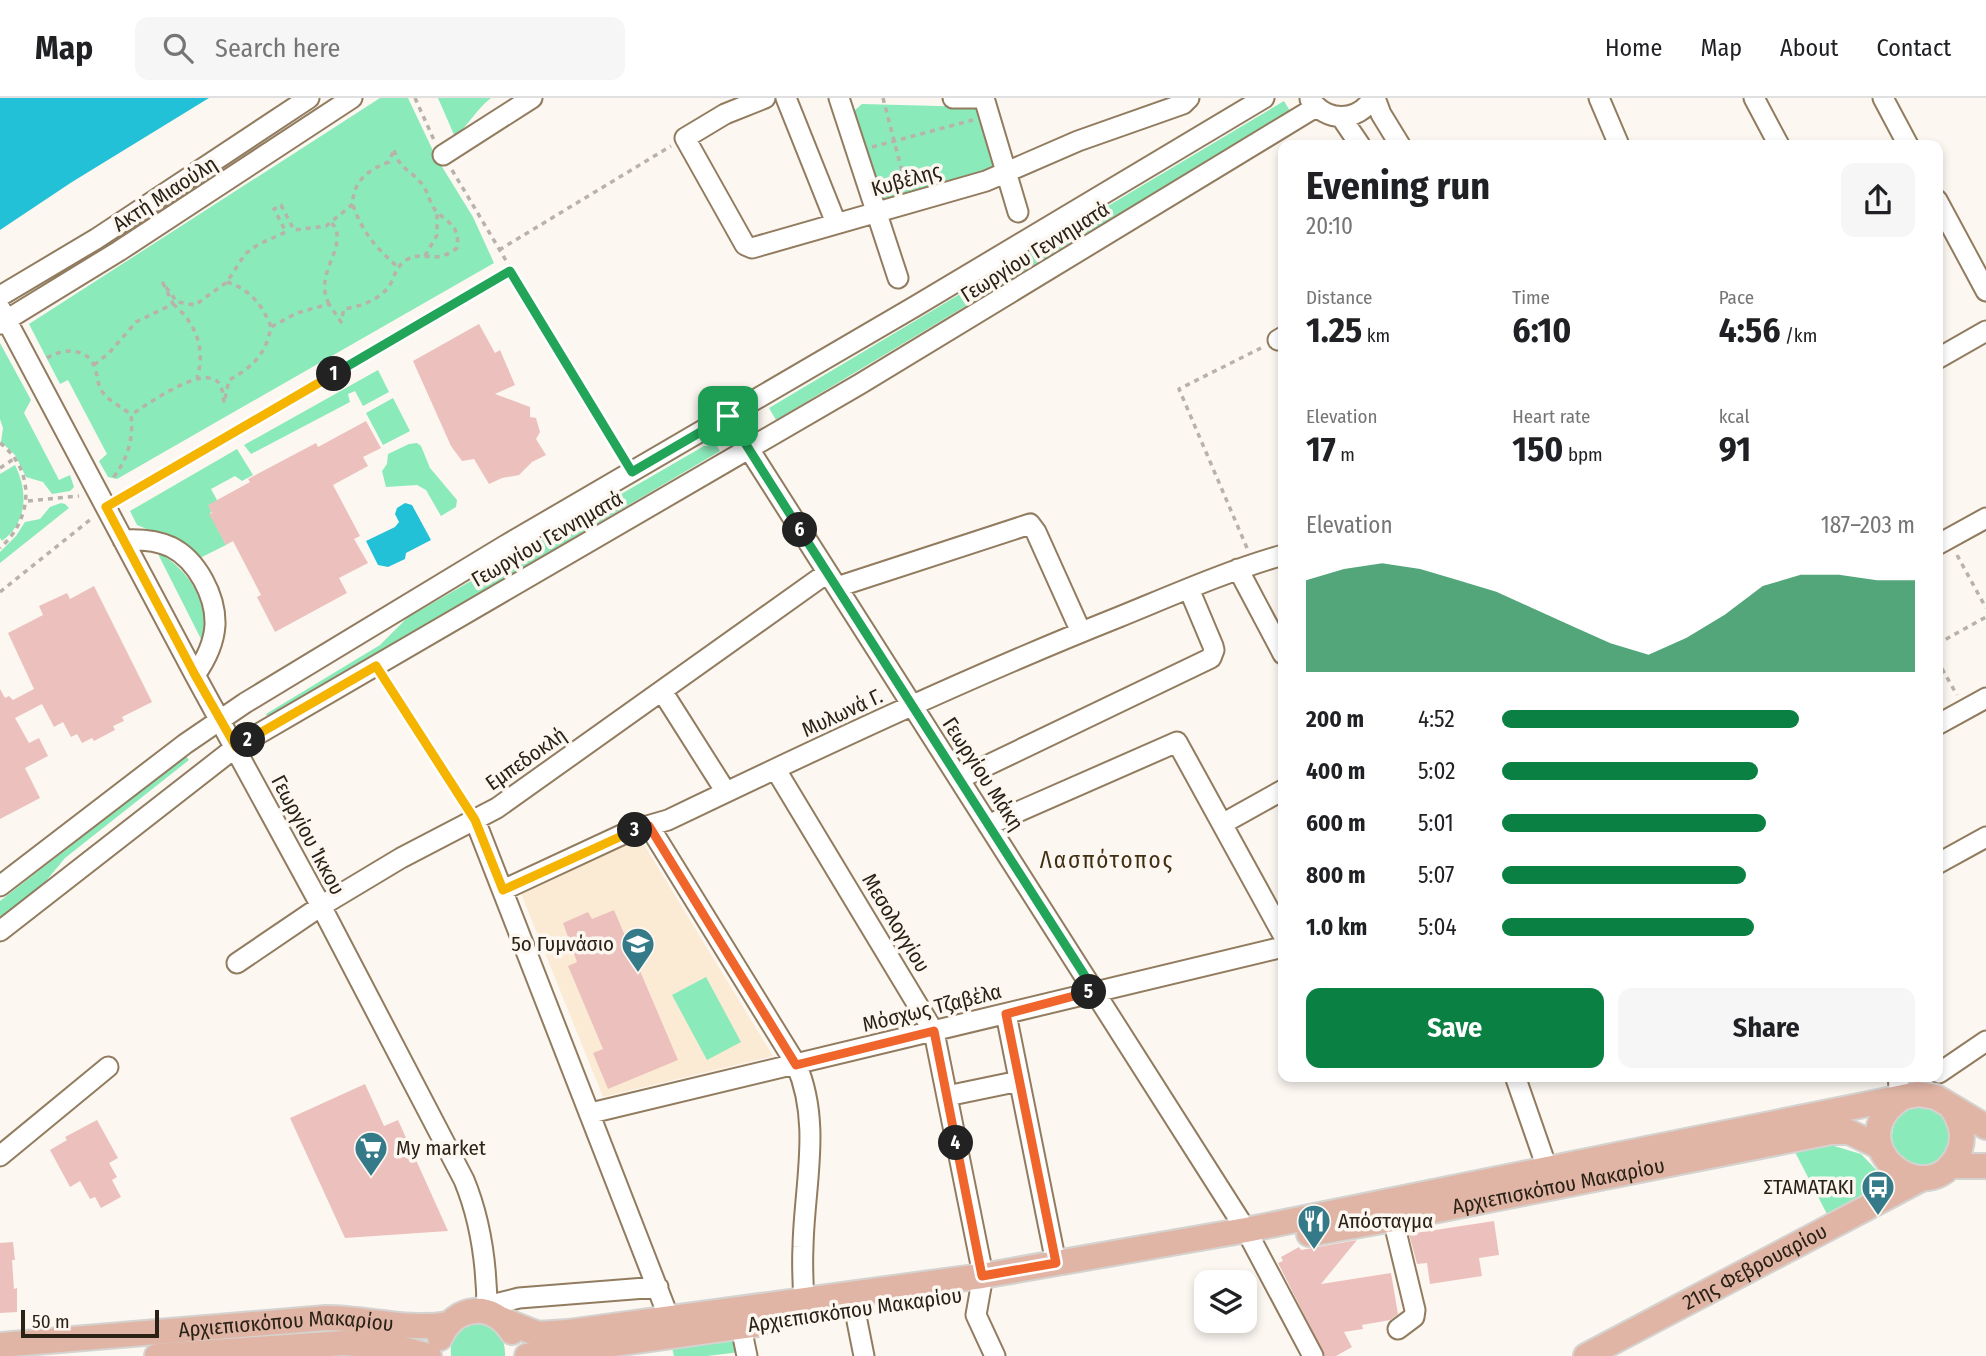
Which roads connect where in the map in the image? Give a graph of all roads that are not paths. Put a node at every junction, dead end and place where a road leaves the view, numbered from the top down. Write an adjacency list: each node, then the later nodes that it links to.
1 (309, 98): 30 (street, Ακτή Μιαούλη)
2 (352, 98): 31 (street, Ακτή Μιαούλη)
3 (532, 98): 22 (street)
4 (765, 98): 27 (street, Κυβέλης)
5 (786, 98): 27 (street)
6 (839, 98): 24 (street)
7 (953, 98): 8 (street)
8 (984, 98): 23 (street)
9 (1189, 98): 23 (street, Κυβέλης)
10 (1264, 98): 34 (street, Γεωργίου Γεννηματά)
11 (1374, 98): 16 (street); 18 (street)
12 (1599, 98): 19 (street)
13 (1754, 98): 20 (street)
14 (1883, 98): 21 (street)
15 (1312, 102): 16 (street); 35 (street, Γεωργίου Γεννηματά)
16 (1341, 117): 17 (street)
17 (1357, 140)
18 (1396, 140)
19 (1617, 140)
20 (1776, 140)
21 (1905, 140)
22 (443, 155)
23 (1006, 173): 24 (street, Κυβέλης); 26 (street)
24 (877, 211): 27 (street, Κυβέλης); 28 (street)
25 (1943, 211): 29 (street)
26 (1018, 212)
27 (836, 223)
28 (898, 278)
29 (1986, 291)
30 (0, 296)
31 (2, 317): 37 (street, Γεωργίου Ίκκου)
32 (1986, 331): 33 (street)
33 (1943, 356)
34 (728, 416): 35 (street, Γεωργίου Μάκη); 49 (street, Γεωργίου Γεννηματά)
35 (749, 449): 41 (street, Γεωργίου Μάκη); 51 (street, Γεωργίου Γεννηματά)
36 (1986, 518): 38 (street)
37 (123, 540): 45 (street, Γεωργίου Ίκκου); 45 (street)
38 (1943, 542)
39 (1278, 556): 40 (street, Μυλωνά Γ.)
40 (1246, 566): 42 (street, Μυλωνά Γ.); 44 (street)
41 (832, 580): 43 (street, Εμπεδοκλή); 46 (street, Εμπεδοκλή); 48 (street, Γεωργίου Μάκη)
42 (1189, 589): 43 (street, Μυλωνά Γ.); 53 (street)
43 (1081, 632): 48 (street, Μυλωνά Γ.)
44 (1278, 642)
45 (195, 675): 49 (street, Γεωργίου Ίκκου)
46 (662, 691): 54 (street); 56 (street, Εμπεδοκλή)
47 (1986, 698): 50 (street)
48 (912, 705): 52 (street, Μυλωνά Γ.); 53 (street, Γεωργίου Μάκη)
49 (220, 720): 51 (street, Γεωργίου Ίκκου); 62 (street, Γεωργίου Γεννηματά)
50 (1943, 722)
51 (236, 747): 64 (street, Γεωργίου Ίκκου); 66 (street, Γεωργίου Γεννηματά)
52 (776, 769): 54 (street, Μυλωνά Γ.); 71 (street, Μεσολογγίου)
53 (959, 779): 58 (street, Γεωργίου Μάκη)
54 (726, 792): 59 (street, Μυλωνά Γ.)
55 (1278, 793): 57 (street)
56 (475, 820): 63 (street); 64 (street, Εμπεδοκλή)
57 (1222, 824): 58 (street); 65 (street)
58 (988, 825): 69 (street, Γεωργίου Μάκη)
59 (649, 826): 63 (street, Μυλωνά Γ.); 73 (street)
60 (1986, 837): 61 (street)
61 (1943, 861)
62 (0, 886)
63 (503, 890): 82 (street)
64 (321, 906): 68 (street, Εμπεδοκλή); 97 (street, Γεωργίου Ίκκου)
65 (1278, 925)
66 (0, 931)
67 (1278, 948): 69 (street, Μόσχως Τζαβέλα)
68 (237, 963)
69 (1094, 990): 70 (street, Μόσχως Τζαβέλα); 91 (street, Γεωργίου Μάκη)
70 (1006, 1014): 71 (street, Μόσχως Τζαβέλα); 76 (street)
71 (934, 1031): 73 (street, Μόσχως Τζαβέλα); 80 (street, Μεσολογγίου)
72 (1986, 1041): 75 (street)
73 (796, 1065): 82 (street, Μόσχως Τζαβέλα); 95 (street)
74 (108, 1067): 85 (street)
75 (1943, 1068)
76 (1019, 1080): 80 (street); 92 (street)
77 (1516, 1082): 88 (street)
78 (1942, 1082): 81 (street)
79 (1899, 1087): 81 (main road); 84 (main road); 88 (main road)
80 (947, 1096): 93 (street, Μεσολογγίου)
81 (1952, 1108): 83 (main road); 86 (main road)
82 (591, 1113): 94 (street)
83 (1986, 1127)
84 (1880, 1147): 89 (main road); 90 (main road, Αρχιεπισκόπου Μακαρίου)
85 (0, 1156)
86 (1950, 1166): 87 (main road); 89 (main road)
87 (1986, 1166)
88 (1547, 1168): 91 (main road)
89 (1923, 1178): 113 (main road, 21ης Φεβρουαρίου)
90 (1392, 1219): 91 (main road, Αρχιεπισκόπου Μακαρίου); 100 (street)
91 (1250, 1236): 92 (main road); 93 (main road, Αρχιεπισκόπου Μακαρίου); 112 (street, Γεωργίου Μάκη)
92 (1056, 1263): 93 (main road)
93 (981, 1284): 95 (main road); 96 (main road, Αρχιεπισκόπου Μακαρίου); 111 (street, Μεσολογγίου)
94 (658, 1287): 97 (street); 101 (street)
95 (804, 1302): 101 (main road)
96 (855, 1311): 99 (main road, Αρχιεπισκόπου Μακαρίου); 110 (street)
97 (492, 1313): 98 (main road, Αρχιεπισκόπου Μακαρίου); 101 (main road); 107 (main road)
98 (448, 1324): 102 (main road, Αρχιεπισκόπου Μακαρίου); 106 (main road)
99 (741, 1327): 101 (main road, Αρχιεπισκόπου Μακαρίου); 109 (street)
100 (1398, 1329)
101 (665, 1337): 108 (main road, Αρχιεπισκόπου Μακαρίου)
102 (0, 1345)
103 (287, 1351): 104 (main road, Αρχιεπισκόπου Μακαρίου); 105 (main road, Αρχιεπισκόπου Μακαρίου)
104 (157, 1356)
105 (429, 1356)
106 (438, 1356)
107 (516, 1356)
108 (527, 1356)
109 (747, 1356)
110 (863, 1356)
111 (995, 1356)
112 (1313, 1356)
113 (1586, 1356)

